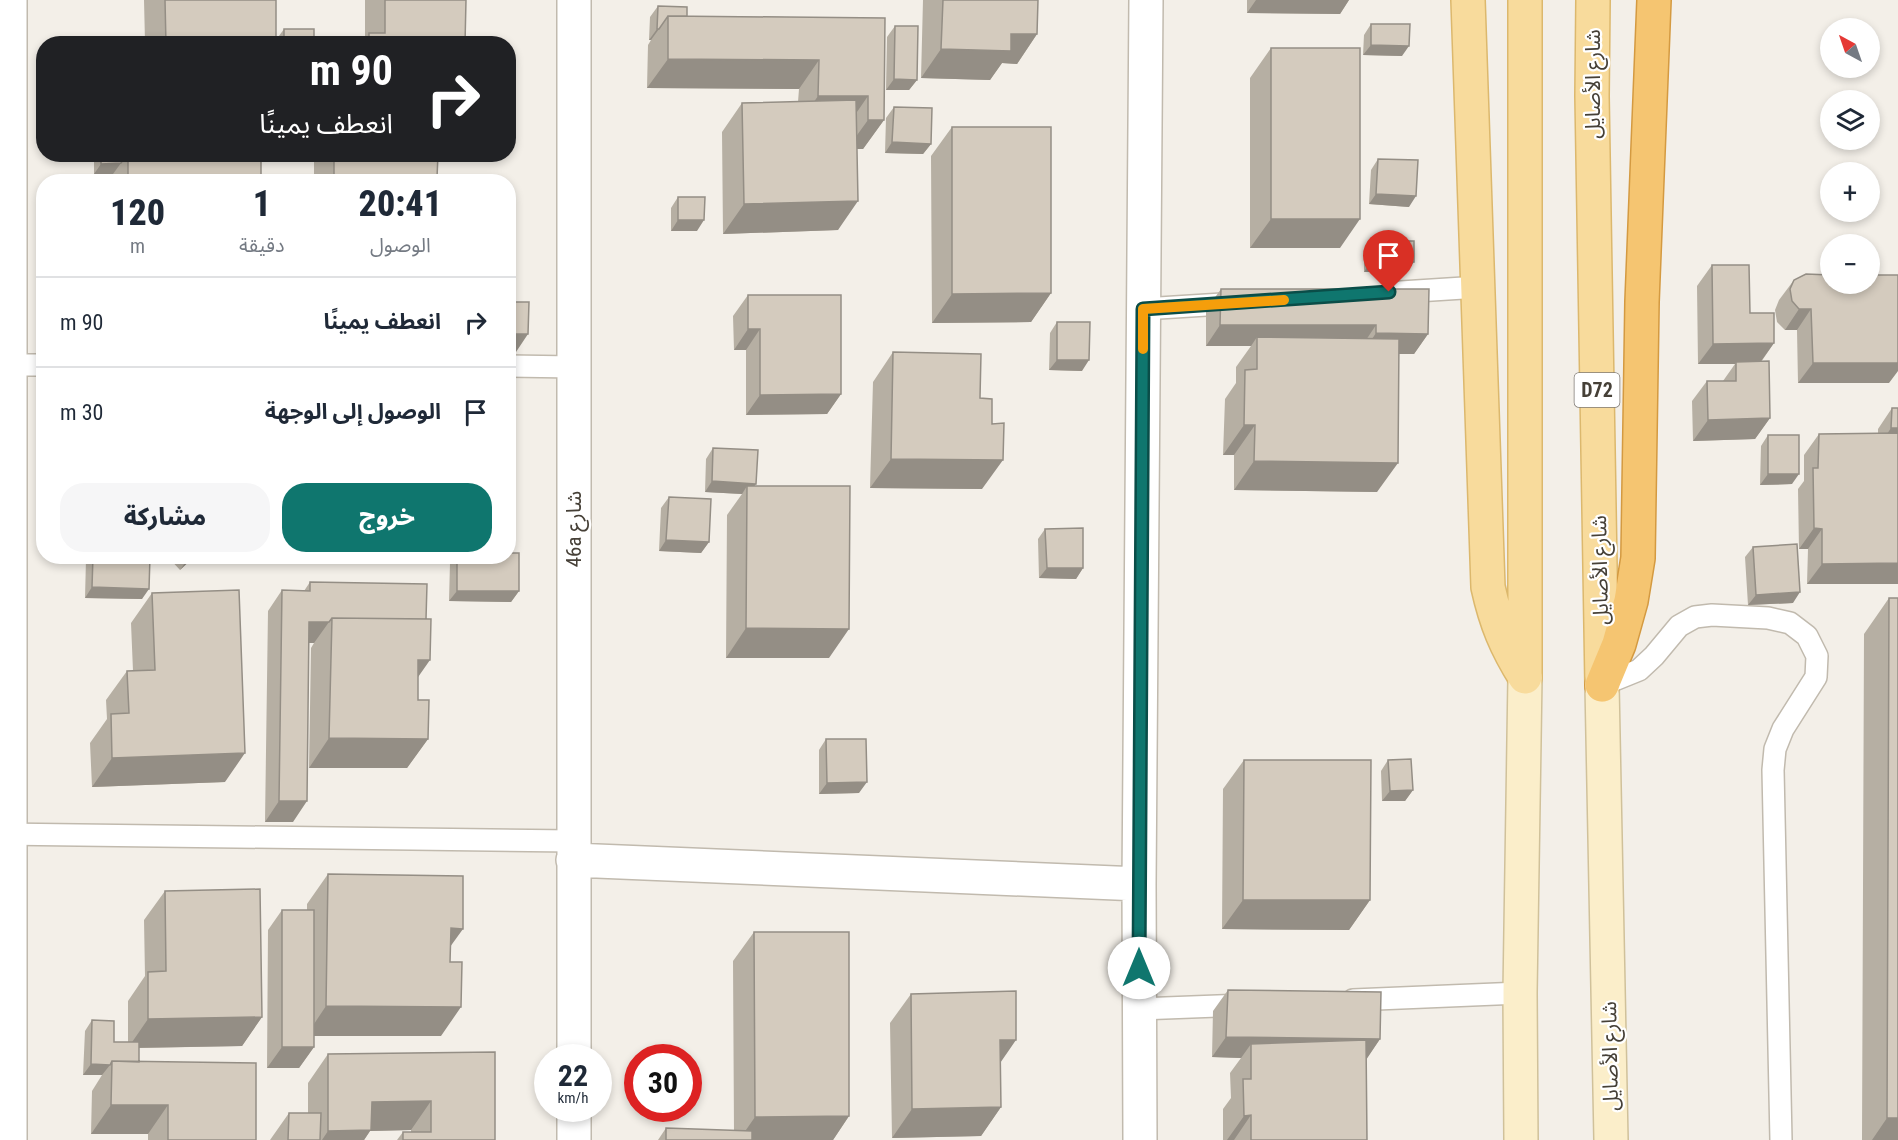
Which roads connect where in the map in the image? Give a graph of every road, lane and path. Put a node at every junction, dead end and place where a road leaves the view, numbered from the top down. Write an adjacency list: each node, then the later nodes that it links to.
1 (10, 0): 12 (street)
2 (574, 0): 15 (street, 46a شارع)
3 (1146, 0): 11 (street)
4 (1468, 0): 8 (main road)
5 (1525, 0): 16 (main road)
6 (1593, 0): 17 (main road, شارع الأصايل / D72)
7 (1654, 0): 17 (highway)
8 (1479, 286): 9 (lane); 16 (main road)
9 (1386, 293)
10 (1259, 301): 11 (lane)
11 (1143, 309): 20 (street)
12 (5, 365): 13 (lane); 18 (street)
13 (36, 365)
14 (516, 366): 15 (lane)
15 (575, 367): 19 (street, 46a شارع)
16 (1525, 677): 21 (main road)
17 (1602, 685): 31 (main road, شارع الأصايل / D72); 32 (lane)
18 (5, 834): 19 (lane); 27 (street)
19 (573, 851): 20 (street); 25 (street, 46a شارع)
20 (1139, 884): 24 (street)
21 (1520, 993): 22 (lane); 30 (main road)
22 (1330, 1001)
23 (1258, 1004): 24 (lane)
24 (1139, 1009): 29 (street)
25 (574, 1044)
26 (574, 1122): 28 (street)
27 (10, 1140)
28 (574, 1140)
29 (1140, 1140)
30 (1521, 1140)
31 (1611, 1140)
32 (1781, 1140)

